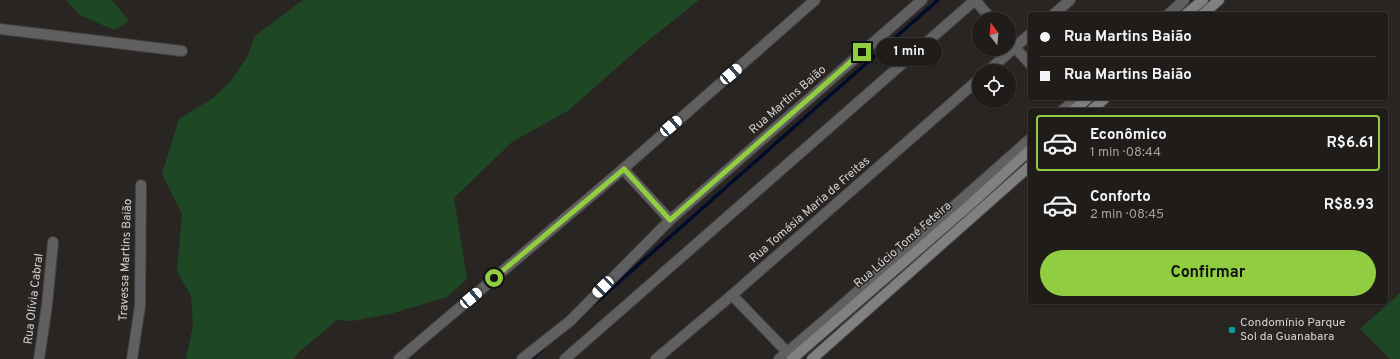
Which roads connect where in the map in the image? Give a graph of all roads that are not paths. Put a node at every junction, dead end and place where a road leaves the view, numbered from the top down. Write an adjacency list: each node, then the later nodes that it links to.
1 (815, 0): 29 (street)
2 (922, 0): 31 (street, Rua Martins Baião)
3 (975, 0): 8 (street); 39 (street)
4 (1070, 0): 9 (street)
5 (1184, 0): 10 (street)
6 (1203, 0): 11 (main road)
7 (1219, 0): 12 (main road)
8 (985, 12)
9 (1056, 12)
10 (1171, 12)
11 (1188, 12)
12 (1205, 12)
13 (0, 29): 17 (street)
14 (1028, 35): 15 (street)
15 (1016, 42)
16 (1016, 48): 19 (street)
17 (182, 51)
18 (1001, 56): 20 (street)
19 (1028, 62)
20 (994, 64)
21 (972, 85): 33 (street, Rua Tomásia Maria de Freitas)
22 (1084, 100): 24 (main road)
23 (1103, 100): 25 (main road)
24 (1071, 106)
25 (1094, 108)
26 (1028, 141): 34 (street)
27 (1028, 152): 34 (main road, Rua Lúcio Tomé Feteira)
28 (1028, 168): 42 (main road, Rua Lúcio Tomé Feteira)
29 (624, 169): 31 (street); 37 (street)
30 (141, 186): 36 (street, Travessa Martins Baião)
31 (670, 220): 38 (street, Rua Martins Baião)
32 (54, 242): 35 (street, Rua Olívia Cabral)
33 (732, 295): 34 (street); 40 (street, Rua Tomásia Maria de Freitas)
34 (791, 357): 41 (street)
35 (39, 359)
36 (132, 359)
37 (399, 359)
38 (522, 359)
39 (565, 359)
40 (656, 359)
41 (779, 359)
42 (812, 359)

